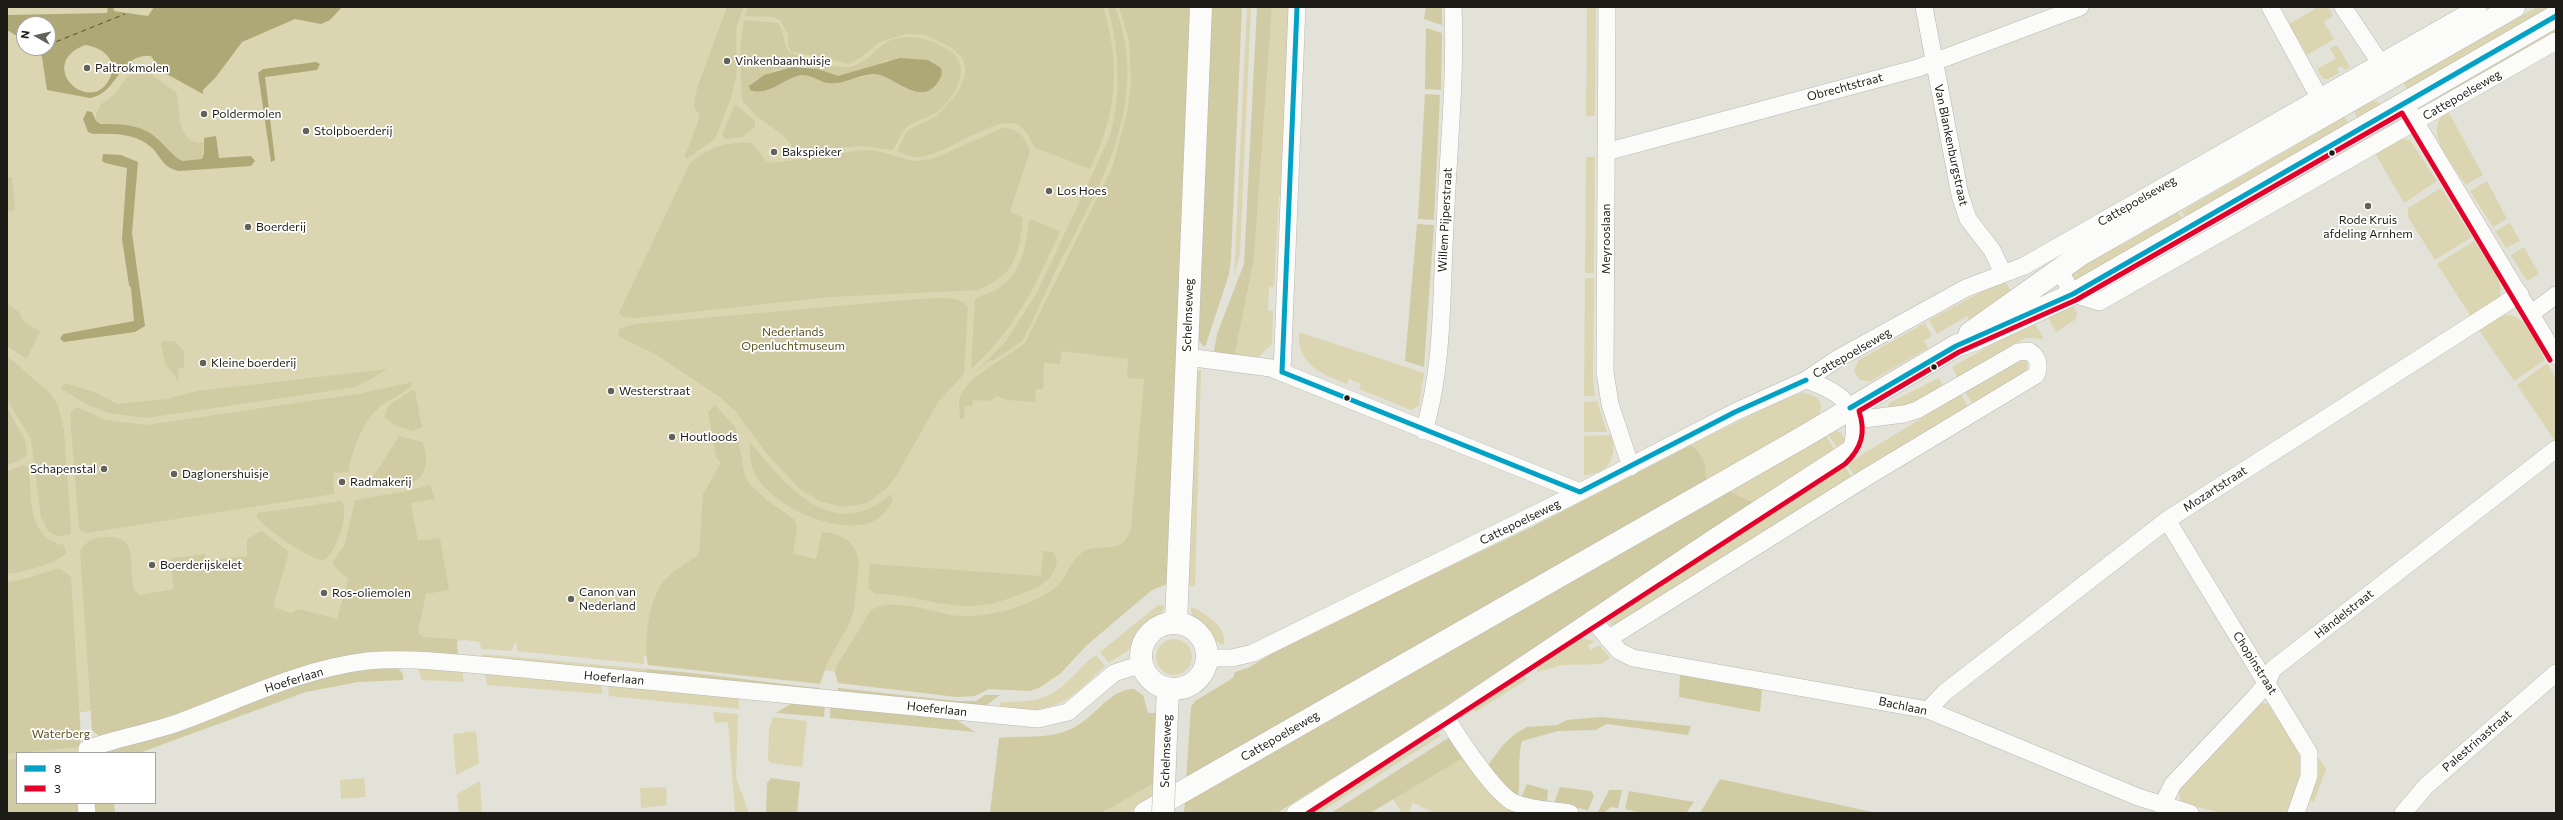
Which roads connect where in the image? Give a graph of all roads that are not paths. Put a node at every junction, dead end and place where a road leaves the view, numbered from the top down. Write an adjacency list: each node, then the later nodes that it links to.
1 (1201, 7): 27 (street, Schelmseweg)
2 (1297, 7): 28 (street)
3 (1453, 7): 31 (street, Willem Pijperstraat)
4 (1608, 7): 18 (street, Meyrooslaan)
5 (1924, 7): 13 (street, Van Blankenburgstraat)
6 (2080, 7): 13 (street, Obrechtstraat)
7 (2270, 7): 15 (street)
8 (2343, 7): 14 (street)
9 (2478, 7): 14 (street, Cattepoelseweg)
10 (2514, 7): 14 (street, Cattepoelseweg)
11 (2556, 16): 16 (street, Cattepoelseweg)
12 (2556, 41): 17 (street, Cattepoelseweg)
13 (1934, 62): 18 (street, Obrechtstraat); 20 (street, Van Blankenburgstraat)
14 (2386, 71): 15 (street, Cattepoelseweg); 16 (street); 19 (street, Cattepoelseweg)
15 (2320, 97): 20 (street, Cattepoelseweg)
16 (2404, 104): 17 (street); 21 (street, Cattepoelseweg)
17 (2416, 122): 21 (street, Cattepoelseweg); 22 (street)
18 (1606, 152): 33 (street, Meyrooslaan)
19 (2059, 270): 21 (street); 25 (street, Cattepoelseweg)
20 (2003, 273): 29 (street, Cattepoelseweg)
21 (2073, 294): 25 (street, Cattepoelseweg)
22 (2520, 294): 24 (street); 35 (street, Mozartstraat)
23 (2556, 295): 24 (street)
24 (2532, 313): 26 (street)
25 (1956, 346): 30 (street, Cattepoelseweg)
26 (2556, 356)
27 (1187, 357): 28 (street); 37 (street, Schelmseweg)
28 (1282, 372): 31 (street)
29 (1806, 380): 30 (street); 33 (street, Cattepoelseweg)
30 (1852, 414): 36 (street); 38 (street, Cattepoelseweg); 48 (street, Cattepoelseweg)
31 (1424, 431): 34 (street)
32 (2556, 449): 42 (street, Händelstraat)
33 (1631, 467): 34 (street, Cattepoelseweg)
34 (1580, 492): 39 (street, Cattepoelseweg)
35 (2167, 520): 42 (street, Chopinstraat); 44 (street, Mozartstraat)
36 (1592, 619): 38 (street); 45 (street)
37 (1176, 623): 39 (street); 40 (street)
38 (1608, 639): 44 (street, Bachlaan)
39 (1207, 658): 43 (street)
40 (1142, 664): 43 (street); 46 (street, Hoeferlaan)
41 (2556, 673): 54 (street, Palestrinastraat)
42 (2267, 683): 47 (street, Händelstraat); 53 (street, Chopinstraat)
43 (1168, 689): 49 (street, Schelmseweg, bridge)
44 (1928, 710): 47 (street, Bachlaan)
45 (1446, 717): 50 (street); 51 (street)
46 (87, 751)
47 (2162, 806): 52 (street, Bachlaan)
48 (1144, 813)
49 (1163, 813)
50 (1295, 813)
51 (1570, 813)
52 (2190, 813)
53 (2296, 813)
54 (2403, 813)

